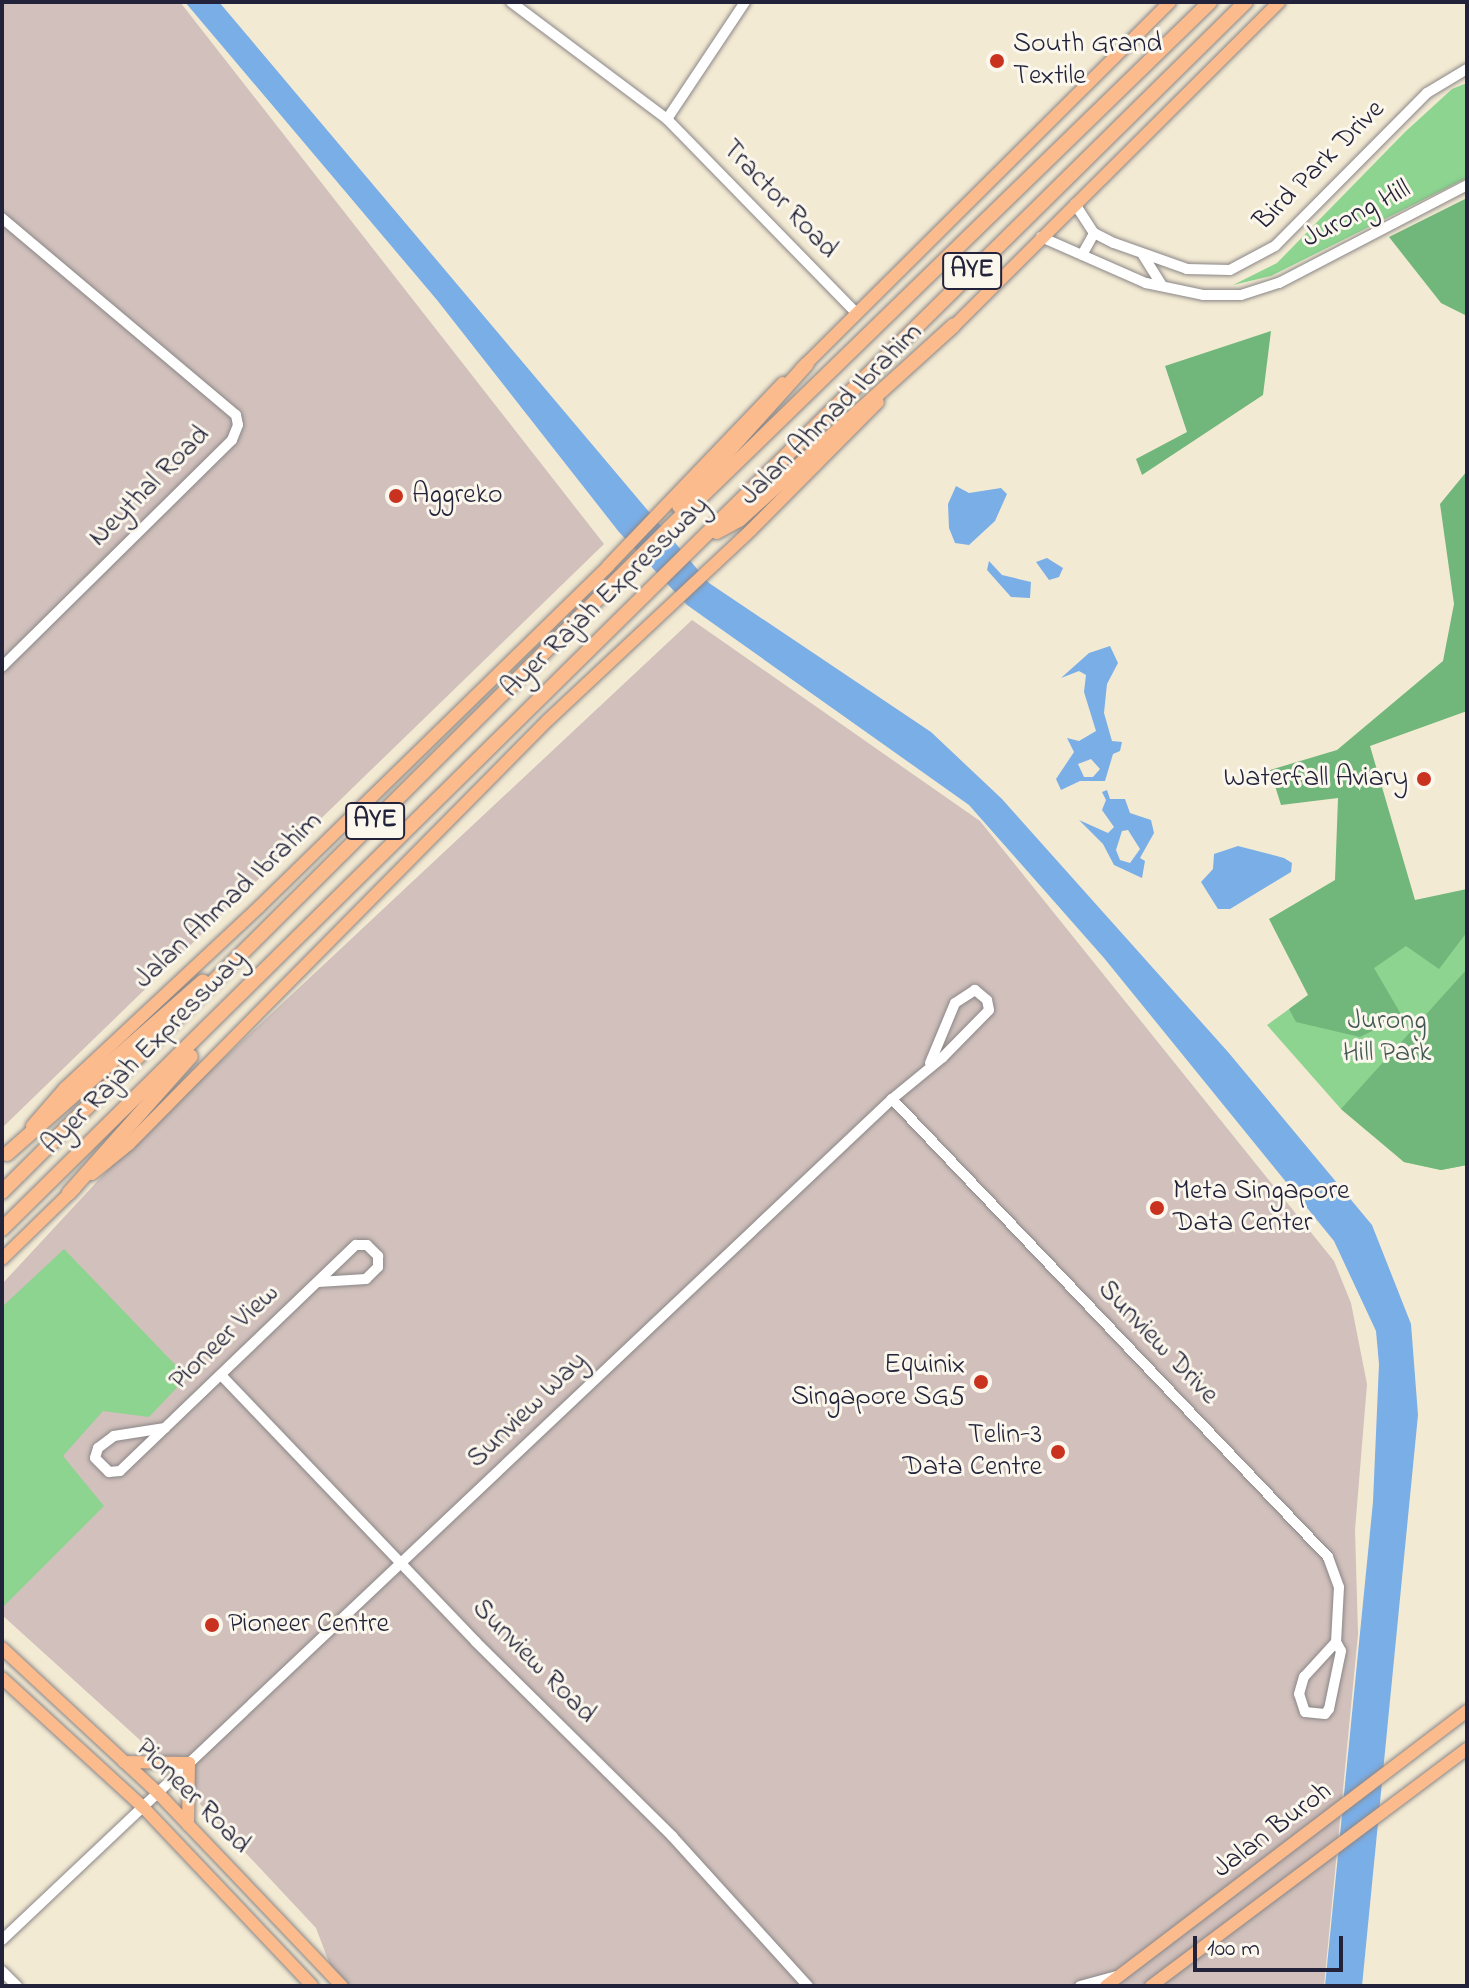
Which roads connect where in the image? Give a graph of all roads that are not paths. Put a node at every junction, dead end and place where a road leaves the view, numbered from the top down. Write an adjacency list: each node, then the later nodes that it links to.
1 (511, 2): 8 (street, Tractor Road)
2 (745, 2): 8 (street)
3 (1170, 2): 18 (main road, Jalan Ahmad Ibrahim)
4 (1210, 2): 21 (highway, Ayer Rajah Expressway / AYE)
5 (1246, 2): 22 (highway, Ayer Rajah Expressway / AYE)
6 (1279, 2): 10 (main road, Jalan Ahmad Ibrahim)
7 (1467, 69): 15 (street, Bird Park Drive)
8 (667, 119): 18 (street, Tractor Road)
9 (1467, 185): 17 (street, Jurong Hill)
10 (1075, 204): 12 (street); 13 (main road, Jalan Ahmad Ibrahim)
11 (2, 218): 23 (street, Neythal Road)
12 (1094, 233): 14 (street); 15 (street, Bird Park Drive)
13 (1041, 237): 14 (street, Jurong Hill); 19 (main road, Jalan Ahmad Ibrahim)
14 (1082, 255): 16 (street, Jurong Hill)
15 (1143, 255): 16 (street); 17 (street)
16 (1130, 276): 17 (street, Jurong Hill)
17 (1162, 287)
18 (857, 314): 20 (main road, Jalan Ahmad Ibrahim)
19 (954, 325): 22 (highway); 30 (main road, Jalan Ahmad Ibrahim)
20 (807, 364): 21 (highway); 28 (main road, Jalan Ahmad Ibrahim)
21 (669, 528): 24 (highway, Ayer Rajah Expressway / AYE)
22 (700, 543): 25 (highway, Ayer Rajah Expressway / AYE)
23 (2, 667)
24 (239, 955): 28 (highway); 29 (highway, Ayer Rajah Expressway / AYE)
25 (194, 1044): 30 (highway); 31 (highway, Ayer Rajah Expressway / AYE)
26 (930, 1063): 26 (street, Sunview Way); 27 (street, Sunview Way)
27 (892, 1099): 36 (street, Sunview Way); 37 (street, Sunview Drive)
28 (4, 1157)
29 (2, 1192)
30 (69, 1193): 32 (main road, Jalan Ahmad Ibrahim)
31 (2, 1229)
32 (2, 1259)
33 (318, 1282): 33 (street, Pioneer View); 34 (street, Pioneer View)
34 (221, 1375): 35 (street, Pioneer View); 36 (street, Sunview Road)
35 (165, 1428): 35 (street, Pioneer View)
36 (403, 1564): 43 (street, Sunview Way); 53 (street, Sunview Road)
37 (1336, 1642): 37 (street, Sunview Drive)
38 (2, 1648): 42 (main road, Pioneer Road)
39 (2, 1678): 45 (main road, Pioneer Road)
40 (1467, 1711): 49 (main road, Jalan Buroh)
41 (1467, 1749): 56 (main road, Jalan Buroh)
42 (124, 1762): 43 (main road); 44 (main road, Pioneer Road)
43 (189, 1763): 44 (street, Sunview Way); 46 (main road)
44 (158, 1793): 45 (street, Sunview Way); 46 (main road, Pioneer Road)
45 (143, 1807): 47 (street, Sunview Way); 51 (main road, Pioneer Road)
46 (188, 1825): 52 (main road, Pioneer Road)
47 (2, 1940)
48 (2, 1971): 50 (street)
49 (1122, 1974): 54 (street); 55 (main road, Jalan Buroh)
50 (17, 1986)
51 (312, 1986)
52 (342, 1986)
53 (808, 1986)
54 (1080, 1986)
55 (1106, 1986)
56 (1151, 1986)

